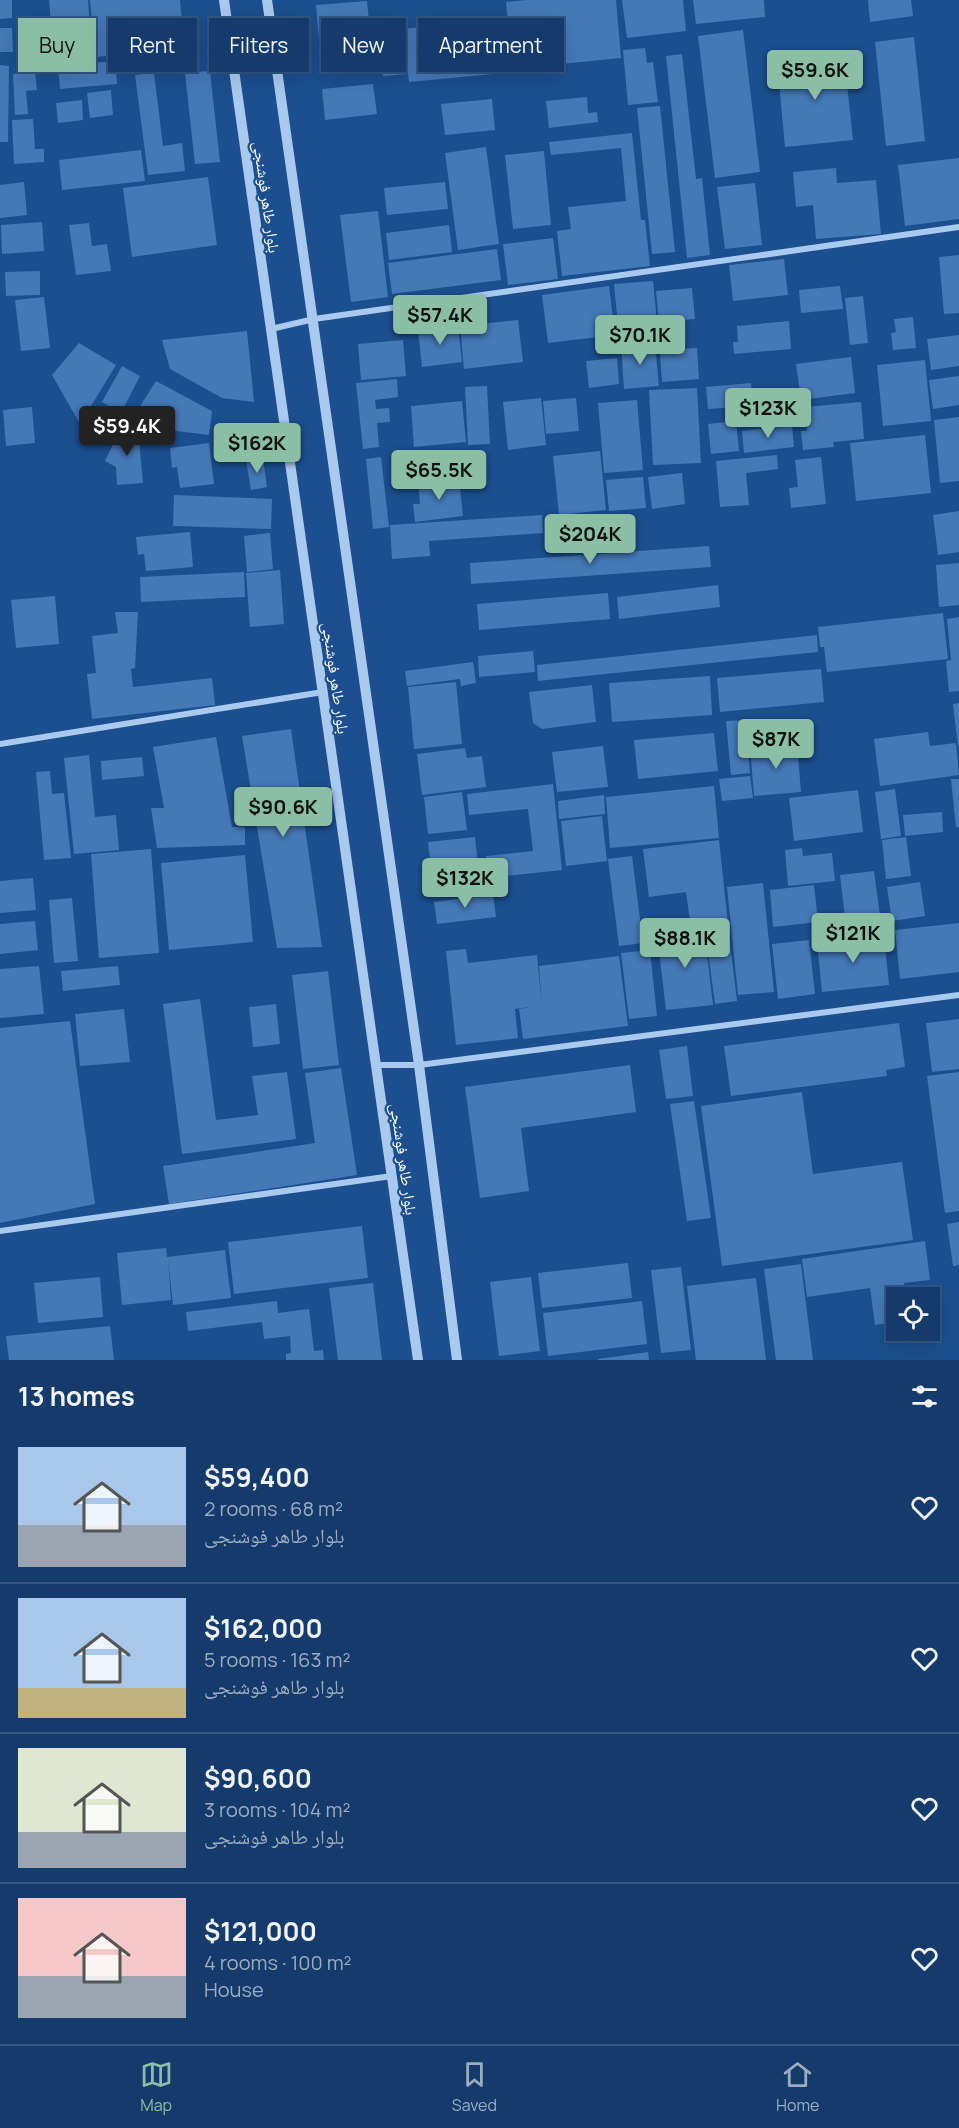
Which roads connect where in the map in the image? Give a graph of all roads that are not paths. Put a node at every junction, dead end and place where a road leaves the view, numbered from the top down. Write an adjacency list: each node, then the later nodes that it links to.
1 (224, 0): 5 (street, بلوار طاهر فوشنجی)
2 (267, 0): 4 (street, بلوار طاهر فوشنجی)
3 (959, 227): 4 (street)
4 (315, 319): 5 (street); 10 (street, بلوار طاهر فوشنجی)
5 (271, 329): 6 (street, بلوار طاهر فوشنجی)
6 (322, 692): 7 (street); 9 (street, بلوار طاهر فوشنجی)
7 (0, 744)
8 (959, 995): 10 (street)
9 (376, 1065): 10 (street); 11 (street, بلوار طاهر فوشنجی)
10 (419, 1065): 14 (street, بلوار طاهر فوشنجی)
11 (392, 1176): 12 (street); 13 (street, بلوار طاهر فوشنجی)
12 (0, 1231)
13 (418, 1360)
14 (457, 1360)

